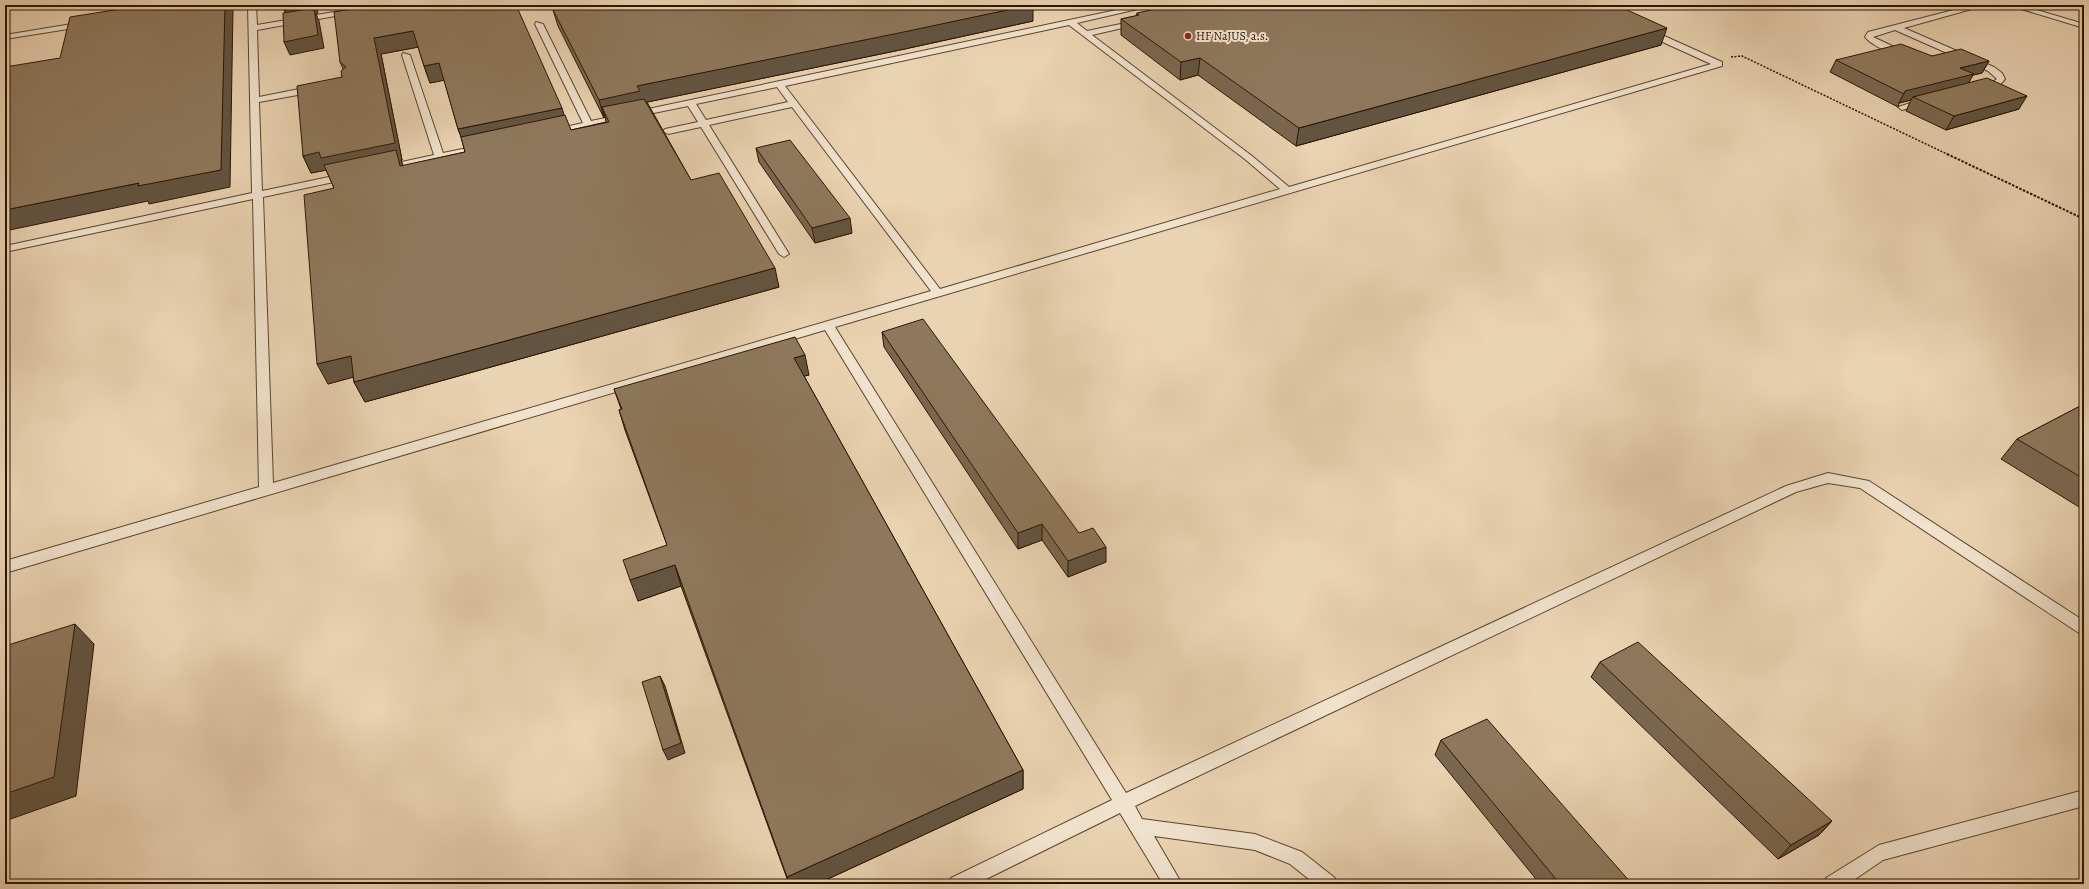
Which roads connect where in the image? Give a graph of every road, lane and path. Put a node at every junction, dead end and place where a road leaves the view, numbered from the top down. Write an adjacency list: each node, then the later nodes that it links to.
1 (252, 5): 14 (lane)
2 (1106, 5): 7 (lane)
3 (1151, 5): 7 (lane)
4 (1982, 5): 13 (lane)
5 (2012, 5): 12 (lane)
6 (360, 10): 14 (lane)
7 (1116, 13): 9 (lane)
8 (1144, 20): 16 (lane)
9 (1070, 22): 16 (lane); 23 (lane)
10 (90, 23): 17 (lane)
11 (539, 24): 32 (lane)
12 (2084, 26)
13 (1895, 27): 18 (lane); 22 (lane)
14 (253, 28): 26 (lane)
15 (1641, 28): 21 (lane)
16 (1084, 34): 39 (lane)
17 (5, 37)
18 (1953, 52): 20 (lane); 25 (lane)
19 (406, 55): 36 (lane)
20 (1938, 56)
21 (1706, 58): 39 (lane); 41 (path)
22 (1910, 58)
23 (779, 84): 28 (lane); 29 (lane)
24 (325, 87): 26 (lane)
25 (1976, 89)
26 (255, 100): 40 (lane)
27 (1932, 100): 30 (lane)
28 (691, 103): 31 (lane); 32 (lane)
29 (793, 104): 31 (lane); 44 (lane)
30 (1902, 107)
31 (704, 124): 33 (lane); 43 (lane)
32 (588, 125): 34 (lane)
33 (668, 132)
34 (543, 135)
35 (491, 146): 36 (lane)
36 (438, 157): 37 (lane)
37 (378, 170)
38 (356, 175): 40 (lane)
39 (1288, 191): 44 (lane)
40 (258, 195): 42 (lane); 46 (lane)
41 (2084, 219)
42 (5, 249)
43 (784, 254)
44 (938, 293): 45 (lane)
45 (828, 325): 46 (lane); 50 (lane)
46 (266, 490): 47 (lane)
47 (5, 567)
48 (2084, 629): 50 (lane)
49 (2084, 798): 55 (lane)
50 (1123, 803): 51 (lane); 52 (lane)
51 (1137, 826): 53 (lane); 54 (lane)
52 (957, 884)
53 (1173, 884)
54 (1329, 884)
55 (1832, 884)

